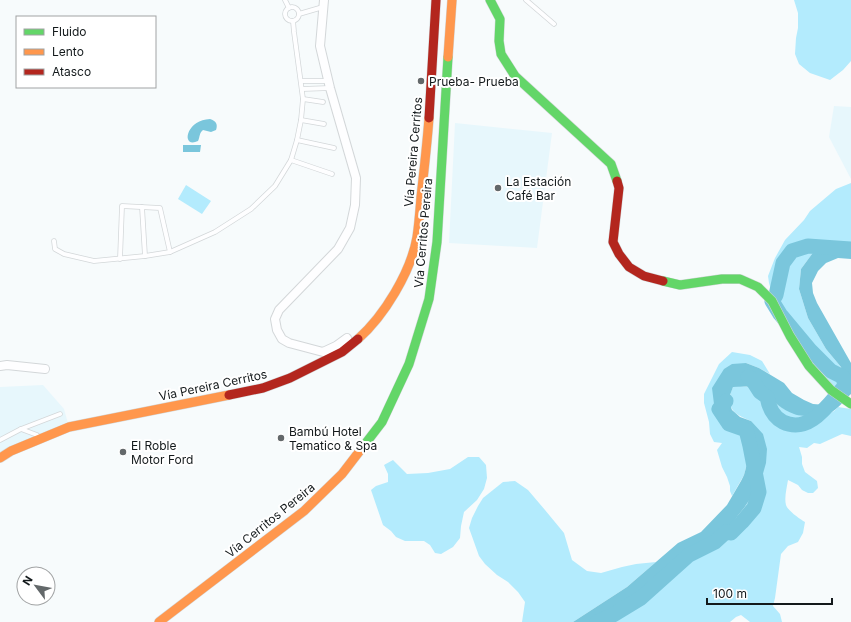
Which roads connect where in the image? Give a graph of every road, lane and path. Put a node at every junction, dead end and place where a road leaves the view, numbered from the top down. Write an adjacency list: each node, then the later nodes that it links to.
1 (285, 0): 7 (lane)
2 (436, 0): 27 (main road, Vía Pereira Cerritos)
3 (452, 0): 36 (main road, Vía Cerritos Pereira)
4 (490, 0): 30 (main road)
5 (526, 0): 10 (lane)
6 (324, 3): 8 (lane); 12 (street)
7 (289, 8): 8 (lane); 9 (lane)
8 (299, 14): 9 (lane)
9 (293, 21): 11 (lane)
10 (554, 24)
11 (301, 81): 12 (lane); 13 (lane)
12 (329, 84): 13 (lane); 27 (street)
13 (302, 89): 14 (lane)
14 (303, 99): 15 (lane); 16 (lane)
15 (322, 102)
16 (301, 120): 17 (lane); 18 (lane)
17 (324, 124)
18 (297, 140): 19 (lane); 20 (lane)
19 (334, 148)
20 (291, 160): 21 (lane); 24 (lane)
21 (332, 174)
22 (142, 207): 24 (lane); 25 (lane); 26 (lane)
23 (54, 241): 26 (lane)
24 (170, 252): 25 (lane)
25 (145, 256): 26 (lane)
26 (120, 259)
27 (372, 325): 33 (main road, Vía Pereira Cerritos)
28 (0, 366): 29 (street)
29 (45, 369)
30 (851, 404)
31 (60, 414): 32 (lane)
32 (21, 428): 33 (lane); 34 (lane)
33 (43, 438): 35 (main road, Vía Pereira Cerritos)
34 (0, 440)
35 (0, 458)
36 (184, 603): 37 (main road, Vía Cerritos Pereira); 38 (main road)
37 (159, 622)
38 (173, 622)

